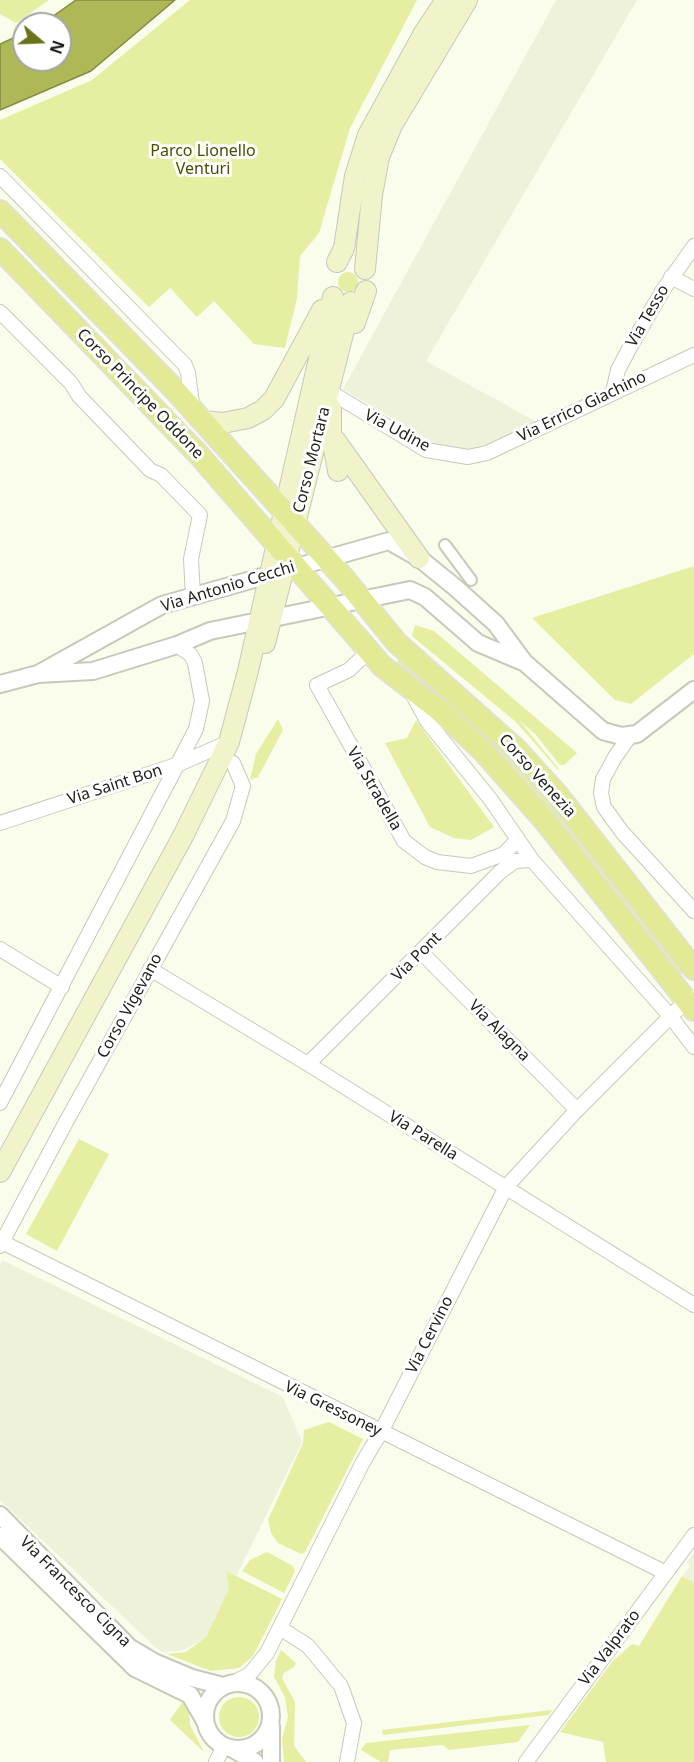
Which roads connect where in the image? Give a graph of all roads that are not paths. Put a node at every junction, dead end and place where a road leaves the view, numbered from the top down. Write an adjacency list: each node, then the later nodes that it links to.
1 (446, 0): 7 (main road)
2 (467, 0): 8 (main road)
3 (0, 176): 16 (street, Corso Principe Oddone)
4 (0, 211): 16 (main road, Corso Principe Oddone)
5 (694, 246): 9 (street, Via Tesso)
6 (0, 249): 24 (main road, Corso Principe Oddone)
7 (337, 262): 8 (main road); 11 (main road)
8 (365, 269): 11 (main road)
9 (671, 277): 10 (street); 14 (street, Via Tesso)
10 (694, 289)
11 (344, 294): 15 (main road); 16 (main road); 20 (main road, Corso Mortara)
12 (0, 312): 26 (street)
13 (694, 355): 14 (street, Via Errico Giachino)
14 (614, 392): 18 (street, Via Errico Giachino)
15 (332, 393): 17 (main road); 18 (street, Via Udine)
16 (198, 416): 20 (main road, Corso Principe Oddone)
17 (332, 436): 19 (main road); 23 (main road)
18 (468, 456)
19 (338, 471)
20 (289, 517): 22 (main road, Corso Principe Oddone); 24 (main road)
21 (445, 545): 25 (street)
22 (325, 558): 23 (street); 24 (street, Via Antonio Cecchi); 27 (main road, Corso Principe Oddone)
23 (419, 558): 32 (street)
24 (282, 562): 26 (street, Via Antonio Cecchi); 28 (main road, Corso Venezia); 29 (main road)
25 (471, 580)
26 (193, 596): 33 (street, Via Antonio Cecchi)
27 (362, 600): 28 (street); 32 (street); 51 (main road, Corso Venezia)
28 (330, 606): 29 (street); 31 (main road, Corso Venezia)
29 (265, 620): 30 (street, Via Antonio Cecchi); 38 (main road); 39 (main road)
30 (177, 645): 33 (street, Via Antonio Cecchi); 40 (street)
31 (369, 651): 35 (main road, Corso Venezia); 45 (street, Via Stradella)
32 (524, 662): 37 (street)
33 (38, 674): 34 (street, Via Antonio Cecchi)
34 (0, 684)
35 (408, 686): 43 (street, Corso Venezia); 53 (main road, Corso Venezia)
36 (694, 690): 37 (street)
37 (630, 736): 47 (street, Corso Venezia)
38 (229, 742): 40 (street, Via Saint Bon); 42 (main road)
39 (233, 763): 42 (main road); 50 (street, Corso Vigevano)
40 (179, 764): 41 (street, Via Saint Bon); 52 (street)
41 (0, 823)
42 (184, 832): 59 (main road)
43 (518, 838): 44 (street, Corso Venezia); 45 (street, Via Stradella)
44 (532, 860): 46 (street, Via Pont); 54 (street, Corso Venezia)
45 (471, 866): 46 (street)
46 (484, 889): 49 (street, Via Pont)
47 (694, 911)
48 (0, 949): 52 (street)
49 (422, 953): 56 (street, Via Pont); 58 (street, Via Alagna)
50 (150, 969): 56 (street, Via Parella); 61 (street, Corso Vigevano)
51 (694, 969)
52 (62, 987): 57 (street)
53 (692, 1001): 54 (street, Via Cervino)
54 (671, 1017): 55 (street, Corso Venezia); 58 (street, Via Cervino)
55 (694, 1047)
56 (308, 1064): 60 (street, Via Parella)
57 (0, 1103)
58 (577, 1110): 60 (street, Via Cervino)
59 (0, 1172)
60 (506, 1188): 62 (street, Via Parella); 63 (street, Via Cervino)
61 (1, 1244): 63 (street, Via Gressoney)
62 (694, 1305)
63 (381, 1432): 67 (street, Via Gressoney); 68 (street, Via Cervino)
64 (0, 1515): 69 (street, Via Francesco Cigna)
65 (694, 1535): 67 (street, Via Valprato)
66 (0, 1536): 70 (street, Via Francesco Cigna)
67 (666, 1573): 77 (street, Via Valprato)
68 (280, 1628): 69 (street, Via Cervino); 76 (street)
69 (228, 1684): 70 (street); 71 (street)
70 (205, 1721): 72 (street)
71 (271, 1722): 72 (street); 75 (street)
72 (228, 1748): 73 (street); 74 (street)
73 (216, 1762)
74 (255, 1762)
75 (271, 1762)
76 (346, 1762)
77 (526, 1762)

